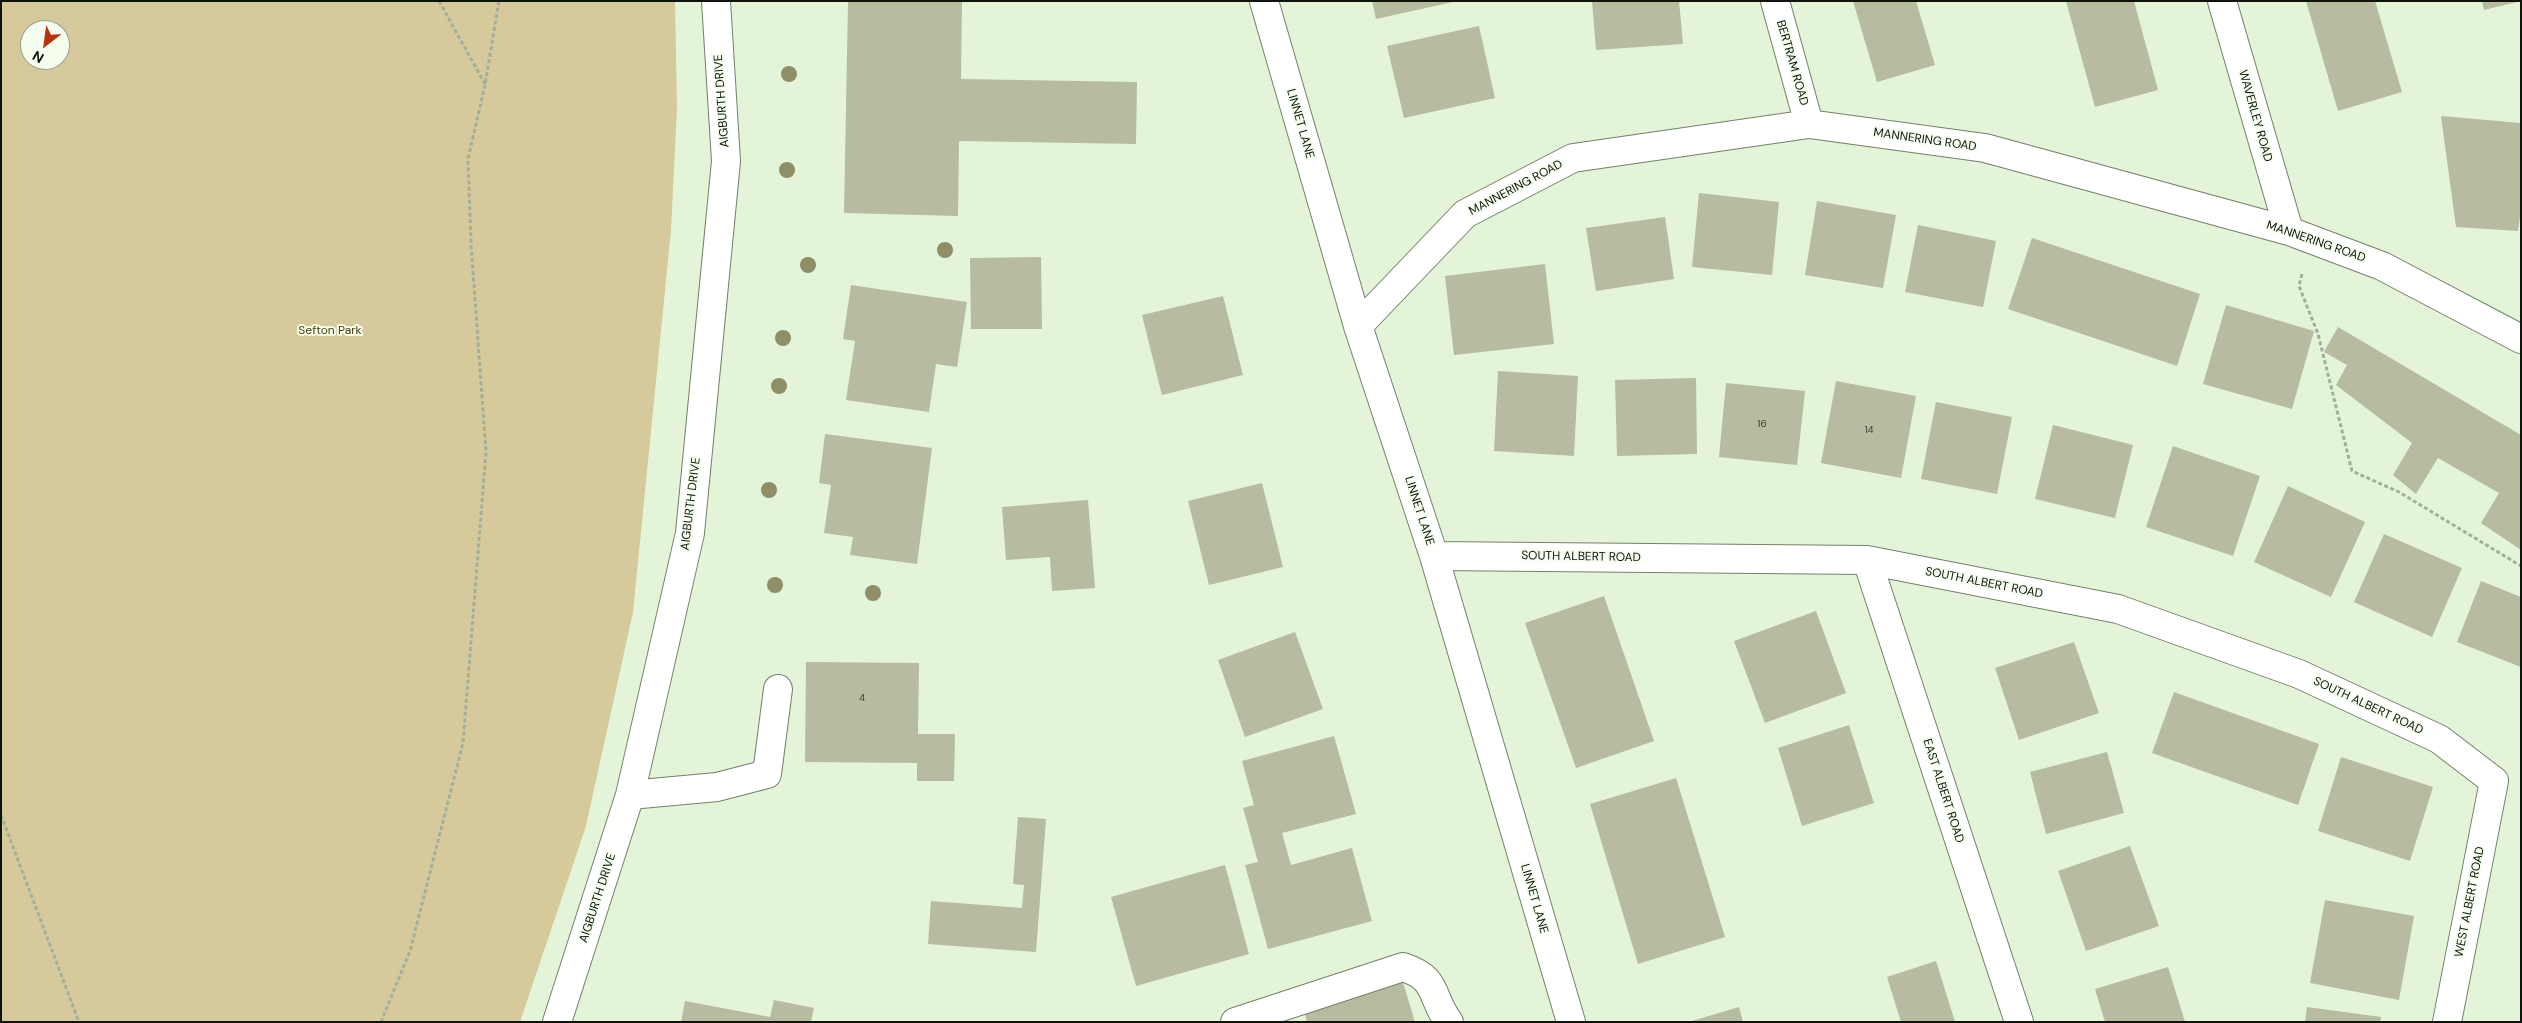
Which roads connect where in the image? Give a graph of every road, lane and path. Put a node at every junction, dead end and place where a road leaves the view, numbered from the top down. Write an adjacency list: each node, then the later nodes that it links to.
1 (439, 1): 7 (path)
2 (499, 1): 7 (path)
3 (716, 1): 17 (street, AIGBURTH DRIVE)
4 (1264, 1): 10 (street, LINNET LANE)
5 (1775, 1): 8 (street, BERTRAM ROAD)
6 (2222, 1): 9 (street, WAVERLEY ROAD)
7 (485, 85): 20 (path)
8 (1809, 124): 9 (street, MANNERING ROAD); 10 (street, MANNERING ROAD)
9 (2301, 235): 11 (street, MANNERING ROAD); 14 (path)
10 (1358, 326): 12 (street, LINNET LANE)
11 (2521, 339)
12 (1434, 556): 13 (street, SOUTH ALBERT ROAD); 24 (street, LINNET LANE)
13 (1867, 560): 16 (street, SOUTH ALBERT ROAD); 25 (street, EAST ALBERT ROAD)
14 (2521, 566)
15 (778, 688): 17 (street)
16 (2494, 781): 26 (street, WEST ALBERT ROAD)
17 (630, 795): 21 (street, AIGBURTH DRIVE)
18 (1, 814): 19 (path)
19 (79, 1022)
20 (381, 1022)
21 (558, 1022)
22 (1235, 1022): 23 (street)
23 (1449, 1022)
24 (1570, 1022)
25 (2019, 1022)
26 (2447, 1022)

